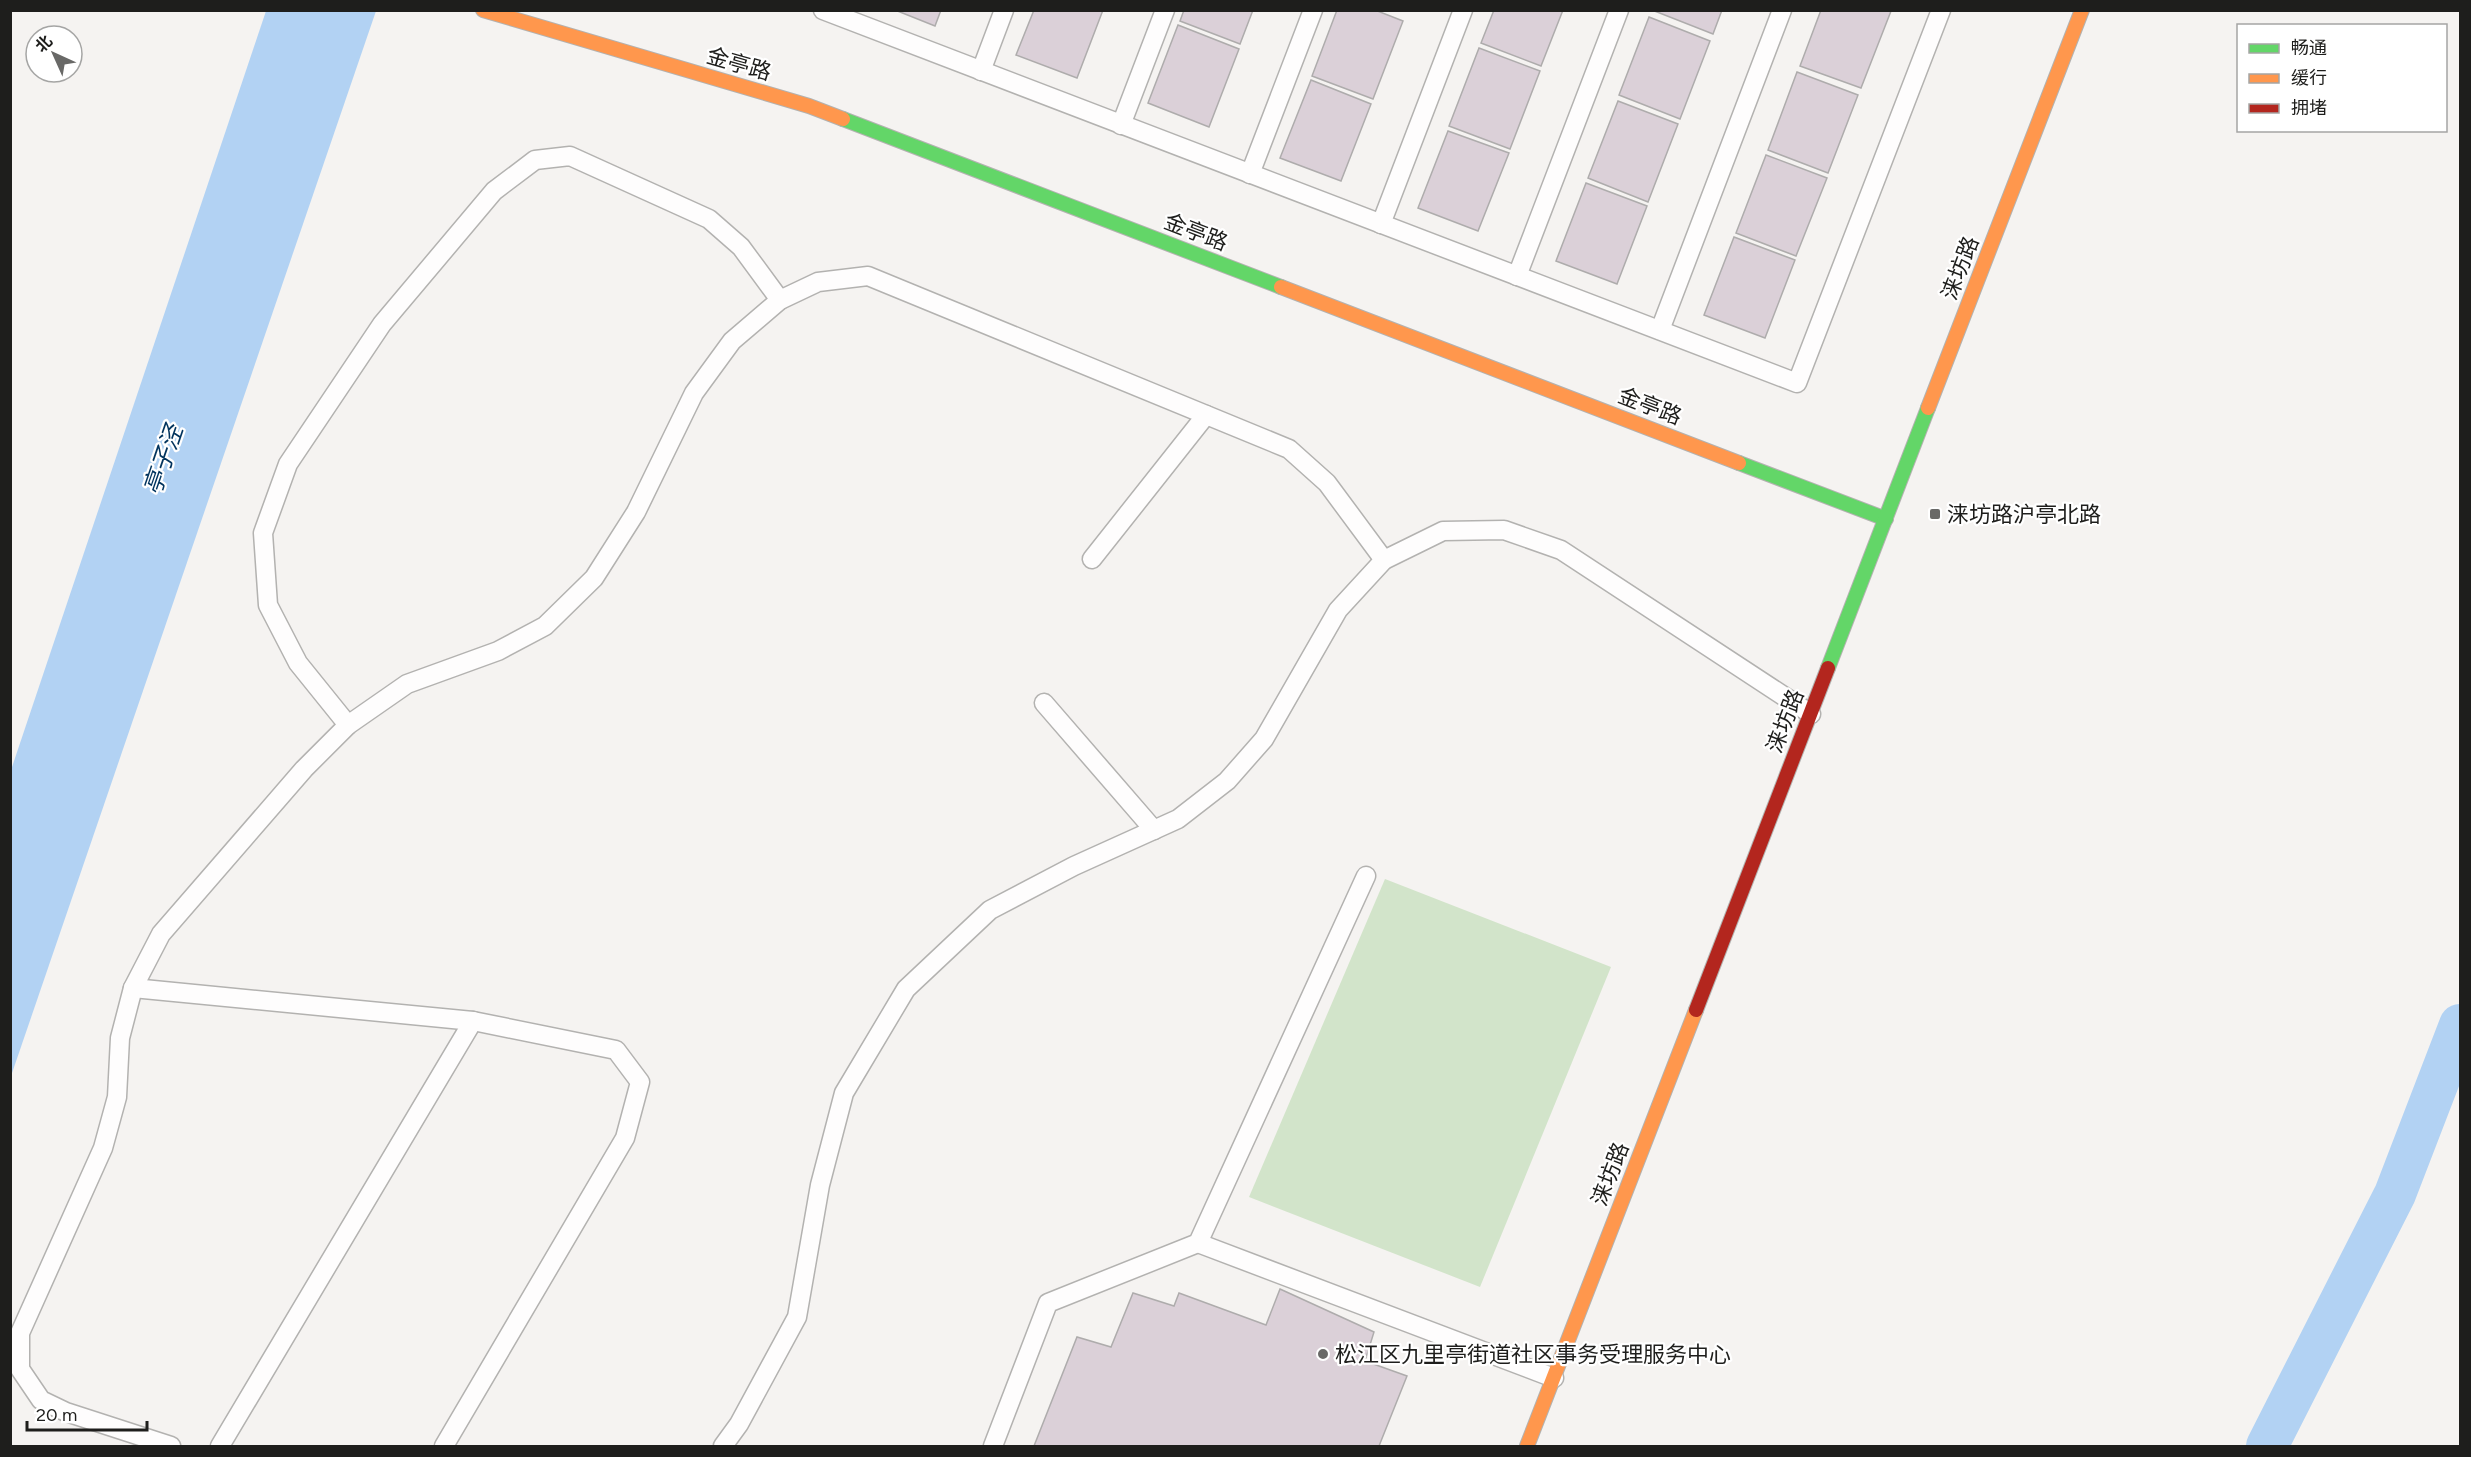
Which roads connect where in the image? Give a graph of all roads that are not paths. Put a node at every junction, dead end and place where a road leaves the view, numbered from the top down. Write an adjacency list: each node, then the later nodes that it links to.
1 (483, 10): 19 (street, 金亭路)
2 (823, 10): 11 (lane)
3 (1004, 10): 11 (lane)
4 (1165, 10): 12 (lane)
5 (1313, 10): 13 (lane)
6 (1463, 10): 14 (lane)
7 (1619, 10): 15 (lane)
8 (1782, 10): 17 (lane)
9 (1941, 10): 17 (lane)
10 (2082, 10): 19 (street, 涞坊路)
11 (981, 71): 12 (lane)
12 (1121, 125): 13 (lane)
13 (1250, 174): 14 (lane)
14 (1381, 224): 15 (lane)
15 (1517, 276): 17 (lane)
16 (780, 300): 18 (lane); 24 (lane); 24 (lane)
17 (1660, 330)
18 (1206, 415): 20 (lane); 21 (lane)
19 (1886, 519): 23 (street, 涞坊路)
20 (1092, 559)
21 (1384, 560): 23 (lane); 25 (lane)
22 (1044, 703): 25 (lane)
23 (1810, 714): 30 (street, 涞坊路)
24 (348, 725): 27 (lane)
25 (1154, 830): 34 (lane)
26 (1366, 876): 29 (lane)
27 (133, 988): 28 (lane); 31 (lane)
28 (473, 1021): 32 (lane); 33 (lane)
29 (1198, 1243): 30 (lane); 35 (lane)
30 (1554, 1378): 36 (street, 涞坊路)
31 (171, 1446)
32 (220, 1446)
33 (444, 1446)
34 (723, 1446)
35 (993, 1446)
36 (1527, 1446)

